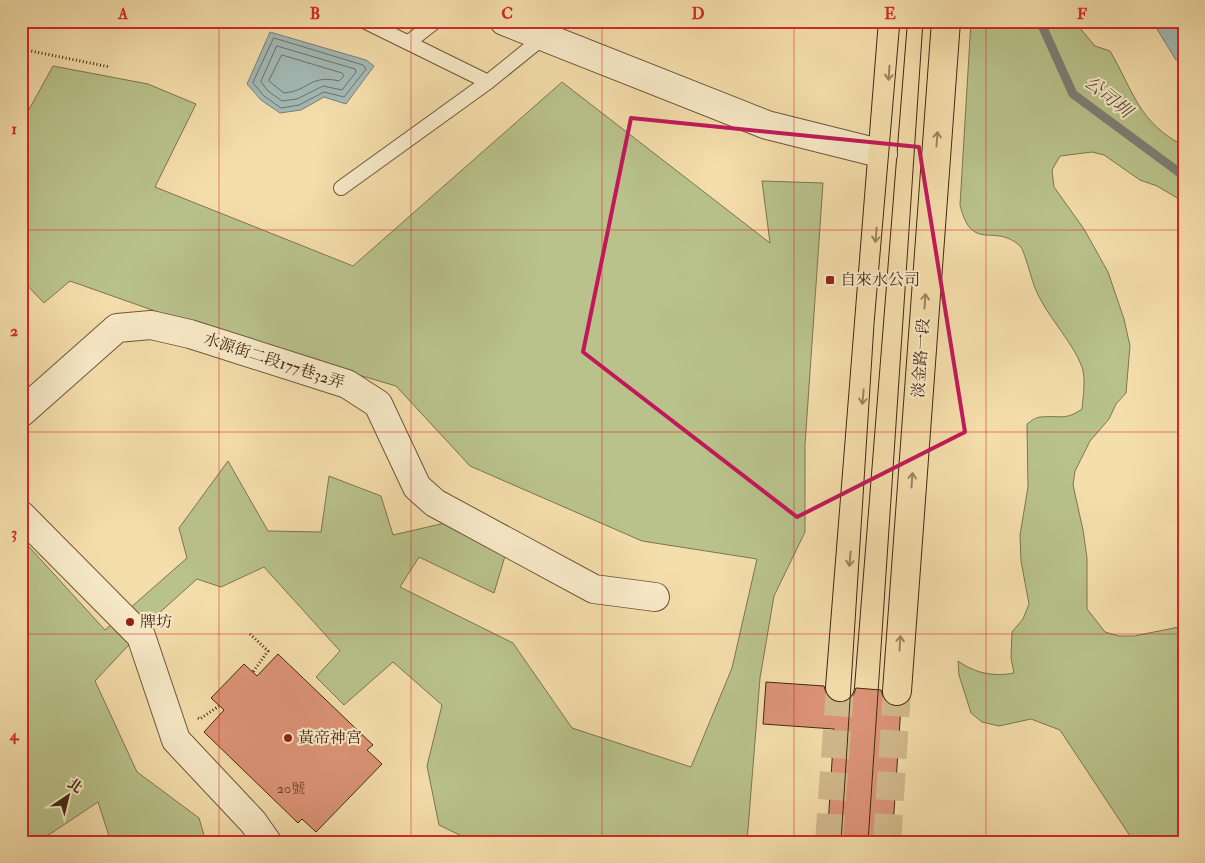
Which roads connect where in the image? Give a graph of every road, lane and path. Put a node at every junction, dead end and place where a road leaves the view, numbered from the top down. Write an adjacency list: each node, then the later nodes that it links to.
1 (364, 21): 7 (lane)
2 (436, 21): 7 (lane)
3 (504, 21): 6 (street)
4 (893, 23): 11 (main road, one-way to 11)
5 (946, 24): 19 (main road, 淡金路一段, one-way to 5)
6 (545, 36): 10 (lane); 11 (street)
7 (409, 42): 10 (lane)
8 (21, 49): 9 (path)
9 (110, 67)
10 (488, 82): 12 (lane)
11 (883, 154): 18 (main road, one-way to 18)
12 (341, 188)
13 (21, 414): 15 (street, 水源街二段177巷32弄)
14 (21, 515): 22 (street)
15 (655, 597)
16 (250, 634): 17 (path)
17 (252, 672)
18 (840, 687)
19 (897, 691)
20 (219, 706): 21 (path)
21 (195, 714)
22 (267, 842)

